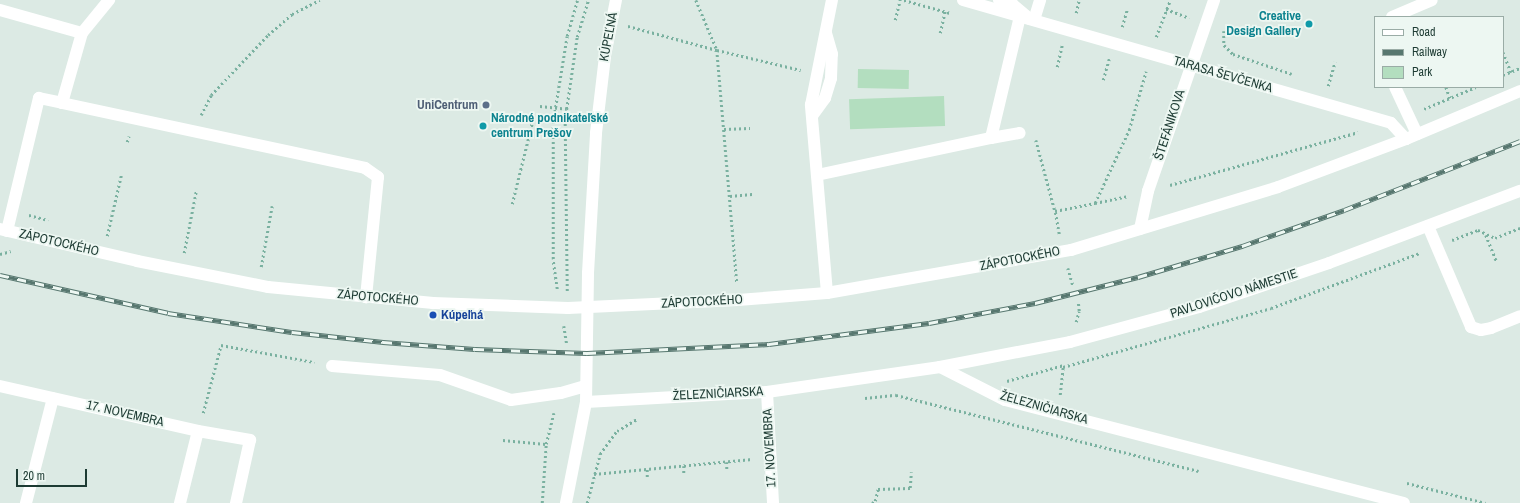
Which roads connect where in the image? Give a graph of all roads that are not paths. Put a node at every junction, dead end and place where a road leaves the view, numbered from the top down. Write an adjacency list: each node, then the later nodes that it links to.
1 (109, 0): 13 (street)
2 (616, 0): 30 (street, KÚPEĽNÁ)
3 (832, 0): 12 (street)
4 (963, 0): 11 (street, TARASA ŠEVČENKA)
5 (999, 0): 11 (street)
6 (1040, 0): 11 (street)
7 (1214, 0): 14 (street, ŠTEFÁNIKOVA)
8 (1432, 0): 10 (street)
9 (0, 10): 13 (street)
10 (1394, 16)
11 (1028, 19): 14 (street, TARASA ŠEVČENKA); 21 (street)
12 (826, 31): 18 (street); 18 (street)
13 (82, 33): 17 (street)
14 (1190, 66): 22 (street, TARASA ŠEVČENKA); 26 (street, ŠTEFÁNIKOVA)
15 (1395, 88): 20 (street)
16 (1520, 91): 20 (street)
17 (62, 103): 27 (street, ZÁPOTOCKÉHO); 29 (street, ZÁPOTOCKÉHO)
18 (812, 116): 23 (street)
19 (1020, 133): 21 (street)
20 (1417, 134): 22 (street)
21 (991, 138): 23 (street)
22 (1406, 139): 26 (street)
23 (817, 175): 28 (street)
24 (1520, 191): 25 (street, PAVLOVIČOVO NÁMESTIE)
25 (1428, 226): 31 (street); 33 (street, PAVLOVIČOVO NÁMESTIE)
26 (1140, 229): 28 (street, ZÁPOTOCKÉHO)
27 (4, 230): 29 (street, ZÁPOTOCKÉHO)
28 (827, 293): 30 (street, ZÁPOTOCKÉHO)
29 (366, 297): 30 (street, ZÁPOTOCKÉHO)
30 (589, 307): 35 (street, KÚPEĽNÁ)
31 (1520, 316)
32 (332, 366): 35 (street)
33 (940, 367): 36 (street, ŽELEZNIČIARSKA); 45 (street, ŽELEZNIČIARSKA)
34 (0, 386): 37 (street, 17. NOVEMBRA)
35 (585, 386): 38 (street, KÚPEĽNÁ)
36 (767, 392): 38 (street, ŽELEZNIČIARSKA); 44 (street, 17. NOVEMBRA)
37 (52, 398): 39 (street, 17. NOVEMBRA); 40 (street)
38 (586, 402): 43 (street, KÚPEĽNÁ)
39 (198, 431): 41 (street); 42 (street, 17. NOVEMBRA)
40 (26, 503)
41 (180, 503)
42 (236, 503)
43 (566, 503)
44 (773, 503)
45 (1404, 503)

